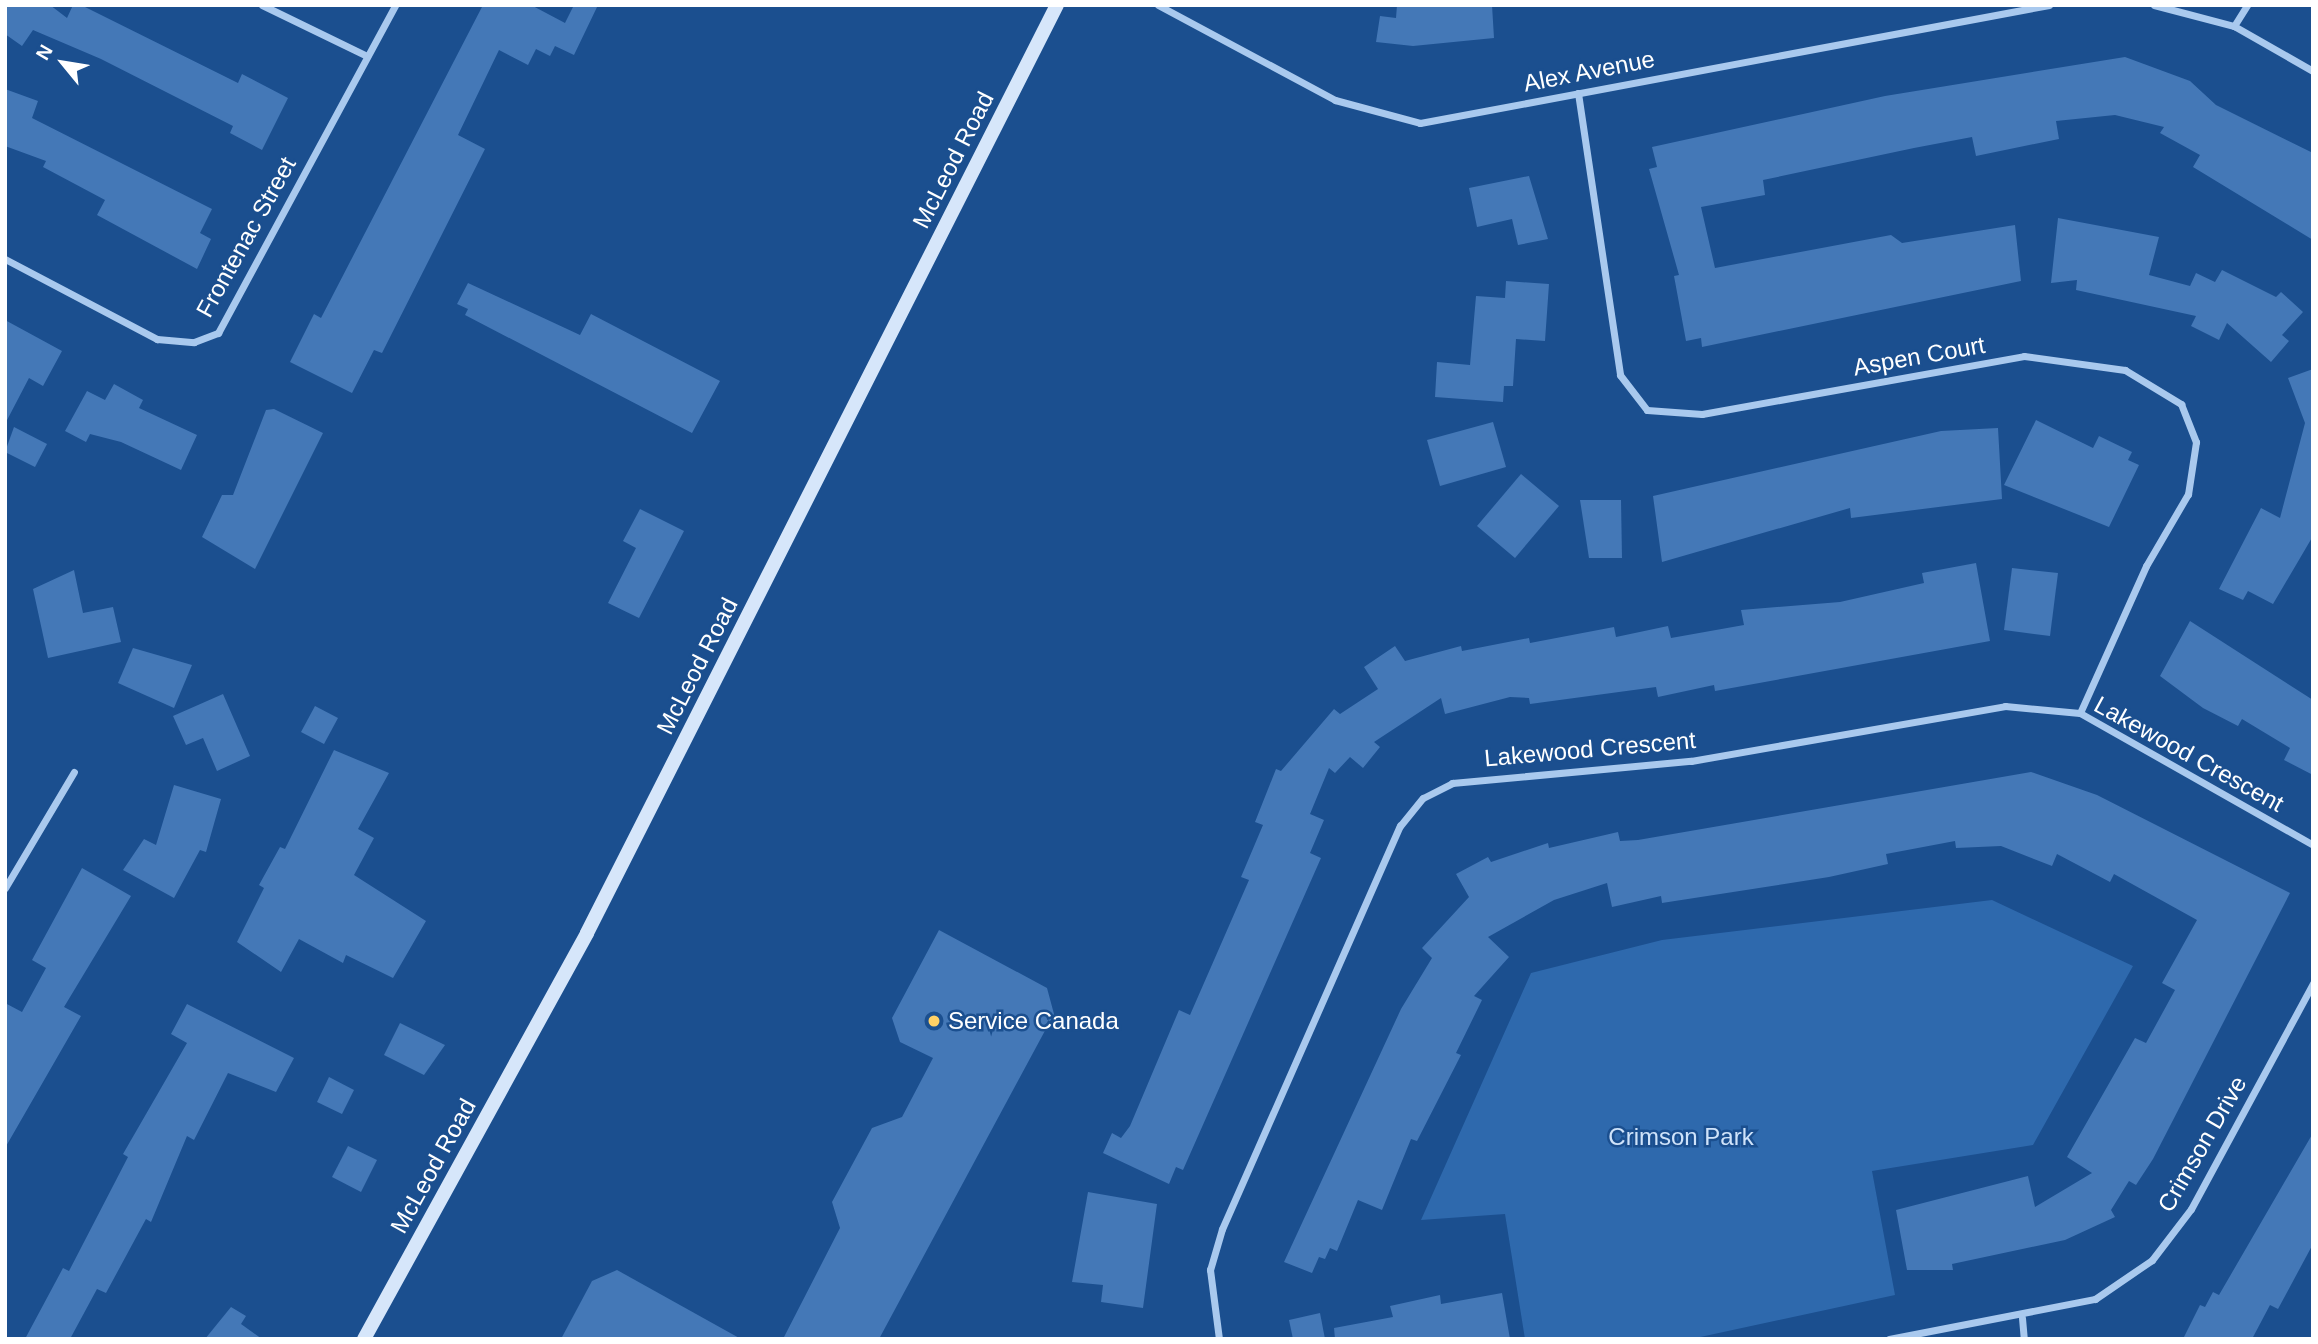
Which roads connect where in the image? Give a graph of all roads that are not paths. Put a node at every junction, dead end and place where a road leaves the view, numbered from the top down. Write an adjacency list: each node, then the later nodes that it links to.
1 (262, 5): 9 (street)
2 (395, 5): 9 (street, Frontenac Street)
3 (1057, 5): 19 (main road, McLeod Road)
4 (1157, 5): 11 (street, Alex Avenue)
5 (2049, 5): 11 (street, Alex Avenue)
6 (2154, 5): 8 (street)
7 (2247, 5): 8 (street)
8 (2234, 26): 10 (street)
9 (368, 56): 12 (street, Frontenac Street)
10 (2313, 71)
11 (1578, 93): 13 (street, Aspen Court)
12 (5, 260)
13 (2080, 713): 15 (street, Lakewood Crescent); 20 (street, Lakewood Crescent)
14 (74, 772): 16 (street)
15 (2313, 845)
16 (5, 888)
17 (2313, 983): 18 (street, Crimson Drive)
18 (2022, 1318): 21 (street, Crimson Drive); 22 (street)
19 (364, 1339)
20 (1219, 1339)
21 (1889, 1339)
22 (2024, 1339)

